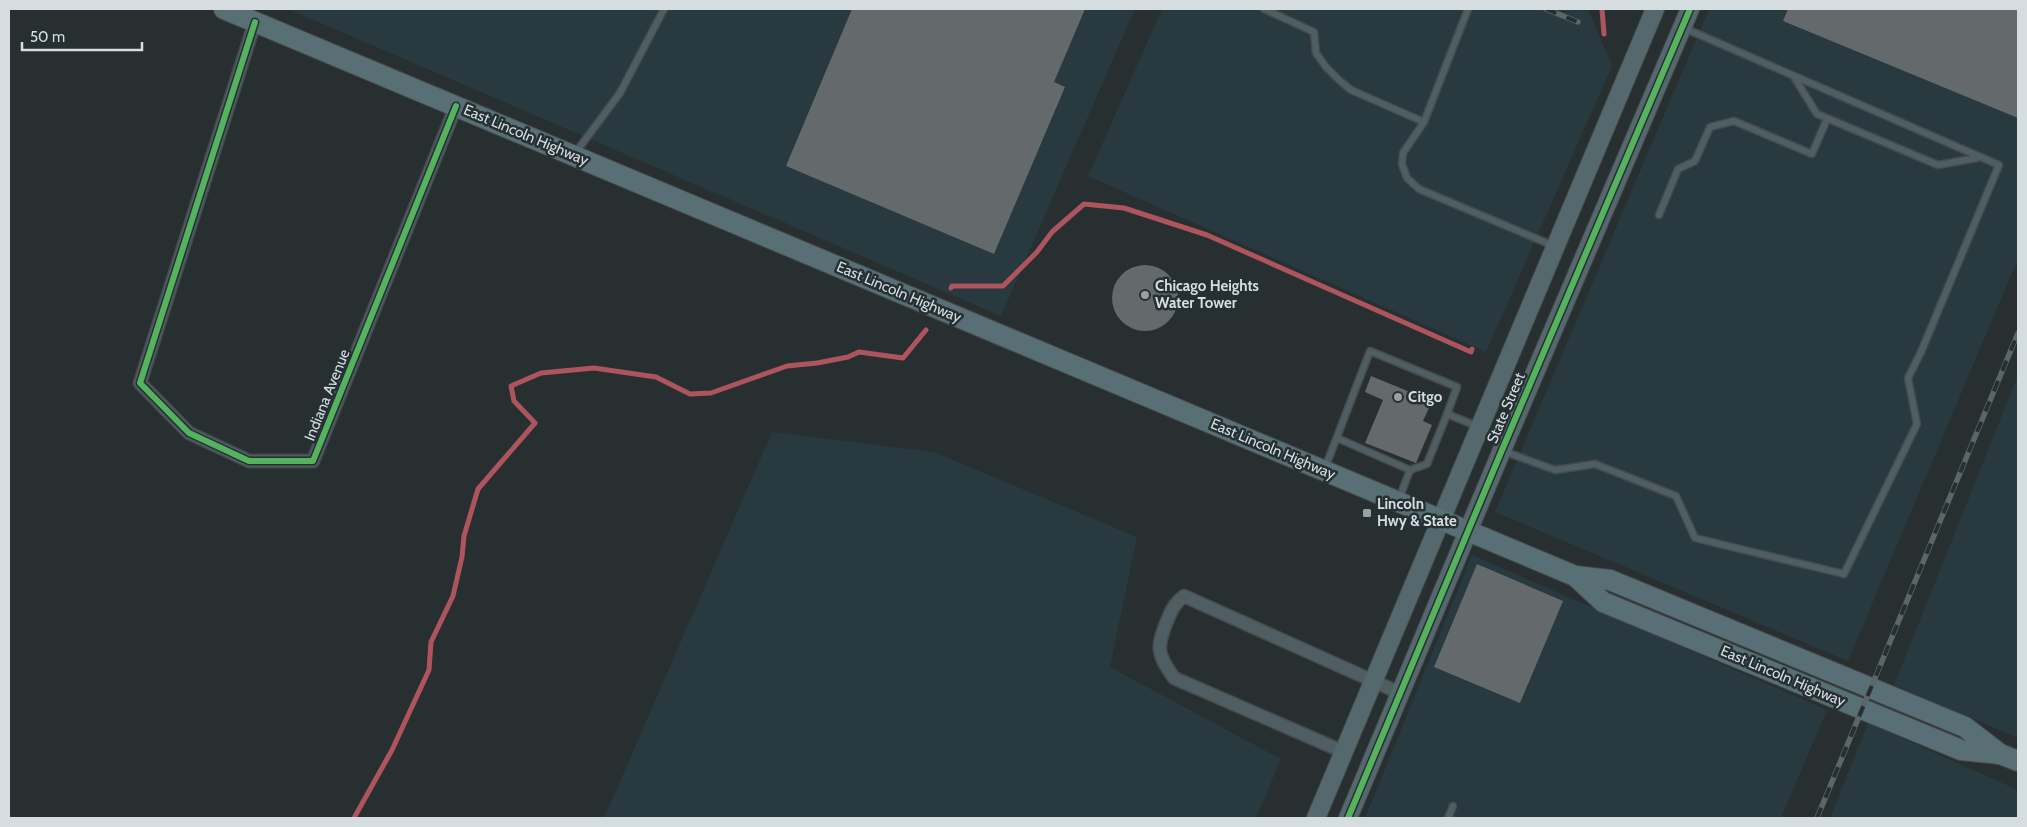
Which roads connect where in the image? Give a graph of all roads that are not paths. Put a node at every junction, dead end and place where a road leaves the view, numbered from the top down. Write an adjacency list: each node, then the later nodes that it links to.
1 (224, 9): 7 (main road, East Lincoln Highway)
2 (664, 9): 13 (lane)
3 (1264, 9): 12 (lane)
4 (1468, 9): 12 (lane)
5 (1655, 9): 16 (street, State Street)
6 (1690, 9): 8 (street, State Street)
7 (255, 22): 10 (main road, East Lincoln Highway); 10 (street, Indiana Avenue)
8 (1682, 27): 9 (lane); 20 (street, State Street)
9 (1794, 77): 11 (lane); 14 (lane)
10 (456, 106): 13 (main road, East Lincoln Highway)
11 (1827, 119): 14 (lane); 15 (lane)
12 (1424, 122): 16 (lane)
13 (574, 156): 21 (main road, East Lincoln Highway)
14 (1978, 157): 20 (lane)
15 (1659, 216)
16 (1555, 247): 18 (street, State Street)
17 (1447, 414): 18 (lane); 19 (lane); 22 (lane)
18 (1480, 427): 24 (street, State Street)
19 (1336, 438): 21 (lane); 22 (lane)
20 (1502, 450): 25 (street, State Street)
21 (1324, 470): 23 (main road, East Lincoln Highway)
22 (1410, 470): 23 (lane)
23 (1399, 501): 24 (main road, East Lincoln Highway)
24 (1442, 520): 25 (main road, East Lincoln Highway); 26 (street, State Street)
25 (1468, 530): 27 (street, State Street); 29 (main road, East Lincoln Highway)
26 (1373, 681): 27 (street); 28 (street, State Street); 28 (street)
27 (1400, 693): 32 (street, State Street)
28 (1344, 752): 31 (street, State Street)
29 (2009, 757)
30 (1453, 806): 33 (lane)
31 (1316, 818)
32 (1348, 818)
33 (1448, 818)

